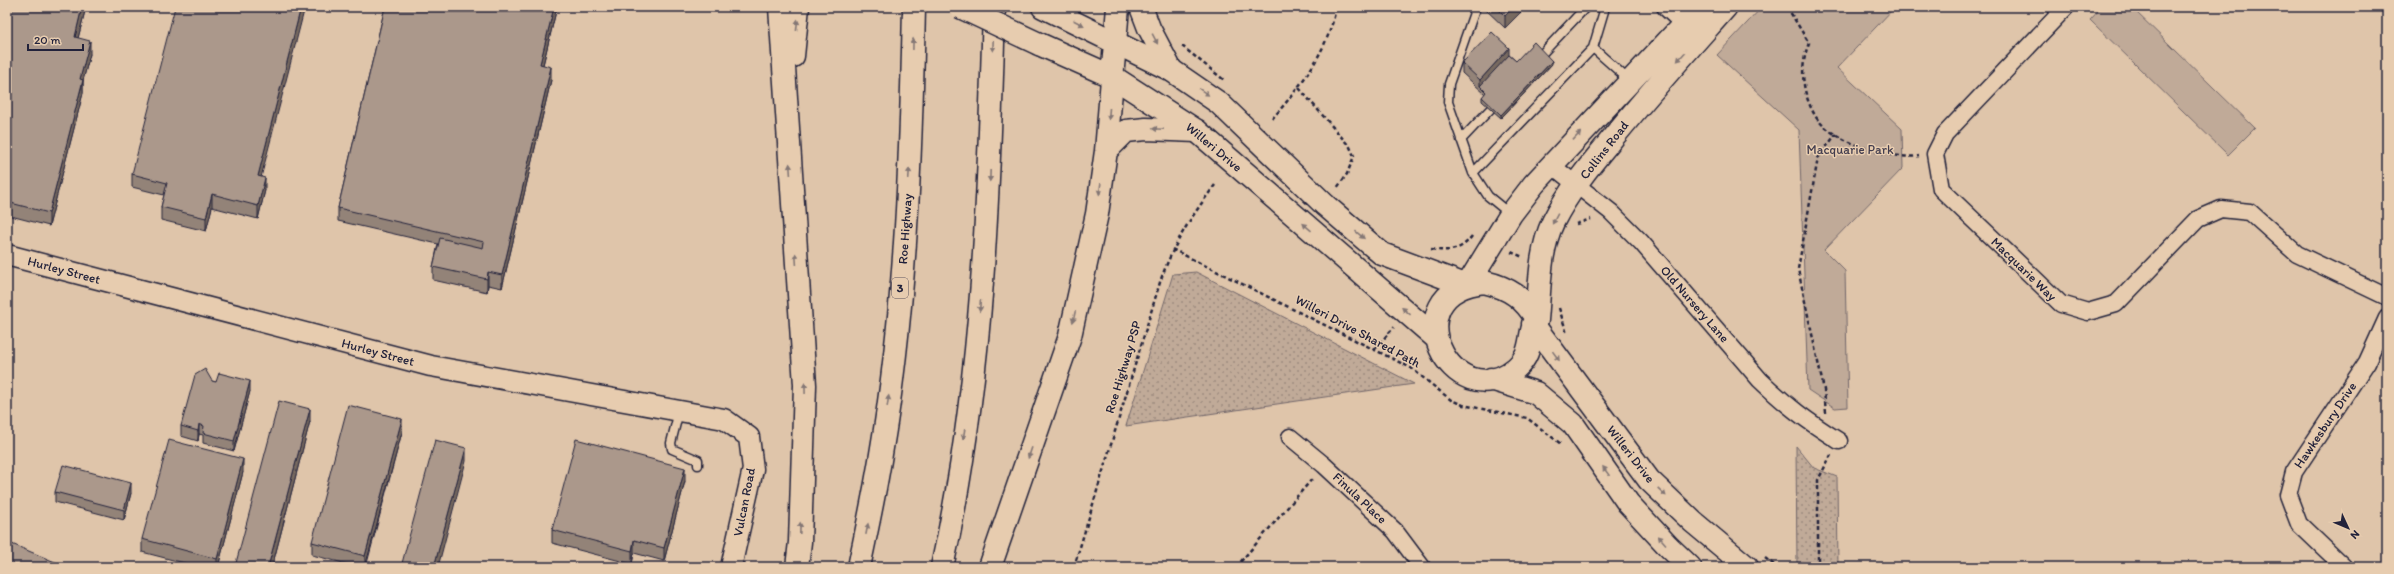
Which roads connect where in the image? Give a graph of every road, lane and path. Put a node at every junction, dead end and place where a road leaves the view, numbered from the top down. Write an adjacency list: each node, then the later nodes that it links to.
1 (780, 7): 29 (main road)
2 (798, 7): 29 (main road, one-way to 2)
3 (914, 7): 70 (main road, Roe Highway / 3, one-way to 3)
4 (960, 7): 24 (main road, Willeri Drive, bridge)
5 (994, 7): 71 (main road, one-way to 71)
6 (1043, 7): 19 (main road, Willeri Drive, one-way to 19)
7 (1118, 7): 19 (main road)
8 (1141, 7): 23 (main road, one-way to 23)
9 (1336, 7): 26 (path)
10 (1476, 7): 33 (lane)
11 (1586, 7): 22 (lane)
12 (1600, 7): 21 (lane)
13 (1665, 7): 18 (street)
14 (1700, 7): 18 (main road, Collins Road)
15 (1726, 7): 18 (main road, Collins Road)
16 (1788, 7): 32 (path)
17 (2066, 7): 35 (street)
18 (1691, 31): 27 (main road, Collins Road)
19 (1116, 42): 23 (main road, Willeri Drive); 24 (main road)
20 (1176, 42): 25 (path)
21 (1593, 48): 27 (lane); 37 (lane)
22 (1532, 65)
23 (1171, 70): 52 (main road, Willeri Drive, one-way to 52)
24 (1113, 77): 31 (main road, Willeri Drive); 34 (main road, one-way to 34)
25 (1230, 86)
26 (1299, 88): 30 (path); 41 (path)
27 (1637, 89): 36 (main road, Collins Road, one-way to 27); 40 (main road, Collins Road)
28 (1505, 94): 33 (lane)
29 (786, 119): 69 (main road, one-way to 29)
30 (1272, 120)
31 (1197, 131): 34 (main road, one-way to 34); 57 (main road, Willeri Drive, one-way to 31)
32 (1836, 134): 35 (path); 63 (path)
33 (1461, 140): 37 (lane)
34 (1106, 151): 72 (main road, one-way to 72)
35 (1935, 154): 53 (street, Macquarie Way)
36 (1550, 164): 40 (street, Old Nursery Lane); 44 (main road, Collins Road)
37 (1473, 173): 44 (lane)
38 (1331, 183): 41 (path)
39 (1215, 185): 47 (path, Roe Highway PSP)
40 (1575, 185): 56 (main road, Collins Road, one-way to 56); 63 (street, Old Nursery Lane)
41 (1337, 188): 42 (path)
42 (1341, 193)
43 (1592, 213): 45 (path)
44 (1511, 214): 52 (main road, Collins Road)
45 (1572, 228)
46 (1472, 235): 48 (path)
47 (1172, 249): 64 (path, Willeri Drive Shared Path); 73 (path, Roe Highway PSP)
48 (1428, 249)
49 (1506, 249): 51 (path)
50 (7, 254): 60 (street, Hurley Street)
51 (1530, 260)
52 (1466, 284): 56 (main road, Willeri Drive); 57 (main road, Willeri Drive)
53 (2387, 296)
54 (1559, 305): 58 (path)
55 (2387, 318): 79 (street, Hawkesbury Drive)
56 (1535, 322): 59 (main road, Willeri Drive); 67 (main road, Willeri Drive, one-way to 67)
57 (1435, 337): 59 (main road, Willeri Drive)
58 (1568, 337)
59 (1490, 379): 76 (main road, Willeri Drive, one-way to 59)
60 (679, 411): 61 (street, Hurley Street); 65 (lane)
61 (749, 437): 68 (street, Vulcan Road)
62 (1290, 438): 66 (street, Finula Place)
63 (1840, 441): 78 (path)
64 (1563, 446)
65 (698, 465)
66 (1324, 465): 74 (path); 75 (street, Finula Place)
67 (1756, 562): 77 (path)
68 (731, 567)
69 (797, 567)
70 (859, 567)
71 (942, 567)
72 (990, 567)
73 (1074, 567)
74 (1236, 567)
75 (1422, 567)
76 (1690, 567)
77 (1777, 567)
78 (1818, 567)
79 (2344, 567)

